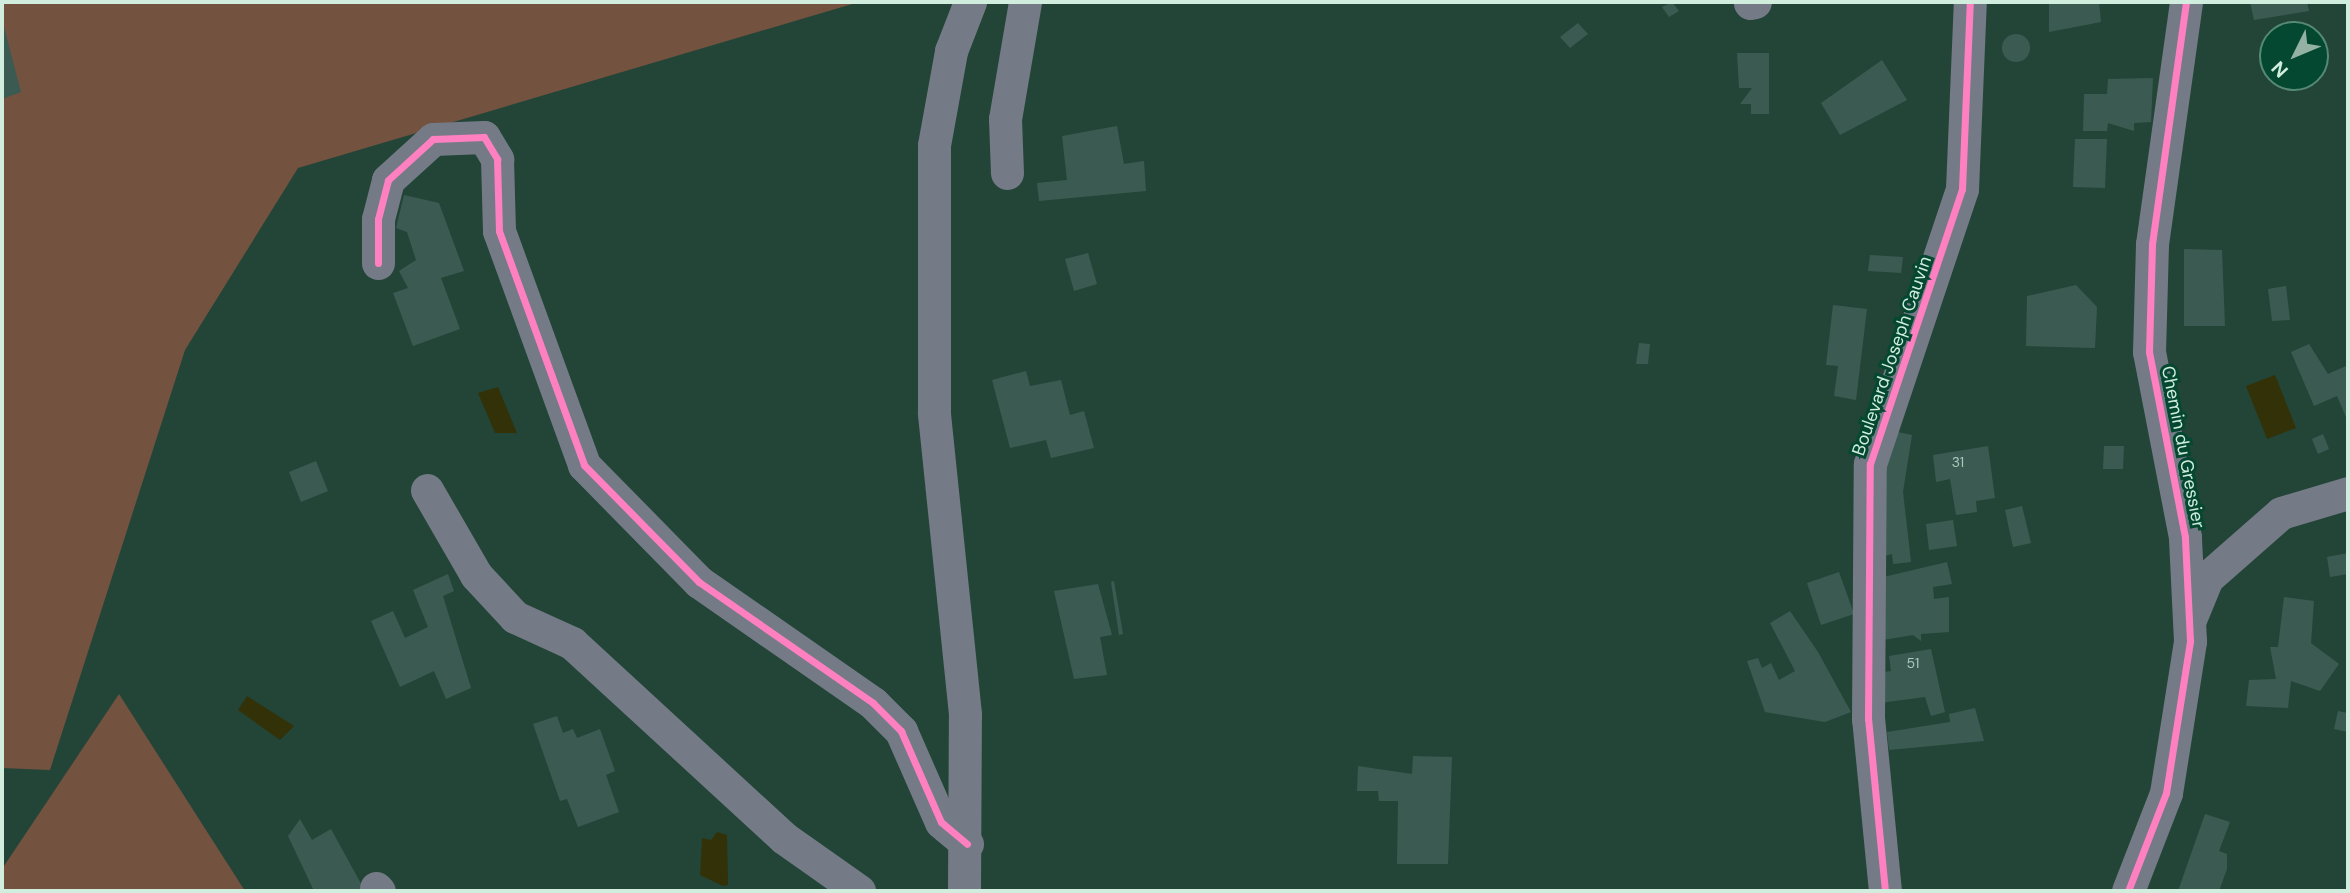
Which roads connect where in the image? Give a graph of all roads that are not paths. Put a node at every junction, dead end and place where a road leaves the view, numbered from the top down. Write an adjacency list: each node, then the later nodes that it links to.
1 (970, 2): 10 (street)
2 (1025, 2): 5 (street)
3 (1970, 2): 13 (street, Boulevard Joseph Cauvin)
4 (2186, 2): 9 (street, Chemin du Gressier)
5 (1007, 173)
6 (378, 263): 10 (street)
7 (427, 489): 11 (street)
8 (2348, 493): 9 (street)
9 (2189, 622): 14 (street, Chemin du Gressier)
10 (967, 844): 12 (street)
11 (859, 891)
12 (964, 891)
13 (1885, 891)
14 (2128, 891)

